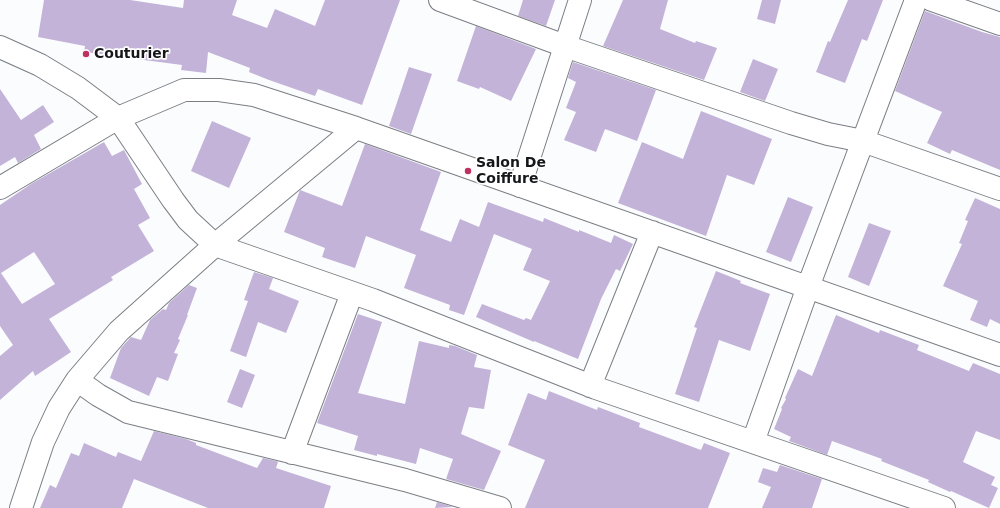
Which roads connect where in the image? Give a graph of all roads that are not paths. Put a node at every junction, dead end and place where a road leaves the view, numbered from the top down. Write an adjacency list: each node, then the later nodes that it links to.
1 (440, 0): 7 (street)
2 (580, 0): 7 (street)
3 (916, 0): 10 (street)
4 (932, 0): 5 (street)
5 (1000, 24)
6 (0, 46): 8 (street)
7 (565, 46): 10 (street); 11 (street)
8 (118, 118): 9 (street); 12 (street); 15 (street)
9 (356, 128): 11 (street); 15 (street)
10 (863, 141): 13 (street); 16 (street)
11 (520, 186): 14 (street)
12 (0, 188)
13 (1000, 189)
14 (652, 232): 16 (street); 20 (street)
15 (215, 245): 17 (street); 19 (street)
16 (808, 287): 18 (street); 21 (street)
17 (352, 293): 20 (street); 22 (street)
18 (1000, 354)
19 (77, 380): 22 (street); 23 (street)
20 (590, 386): 21 (street)
21 (753, 442): 25 (street)
22 (292, 453): 24 (street)
23 (21, 508)
24 (500, 508)
25 (944, 508)

